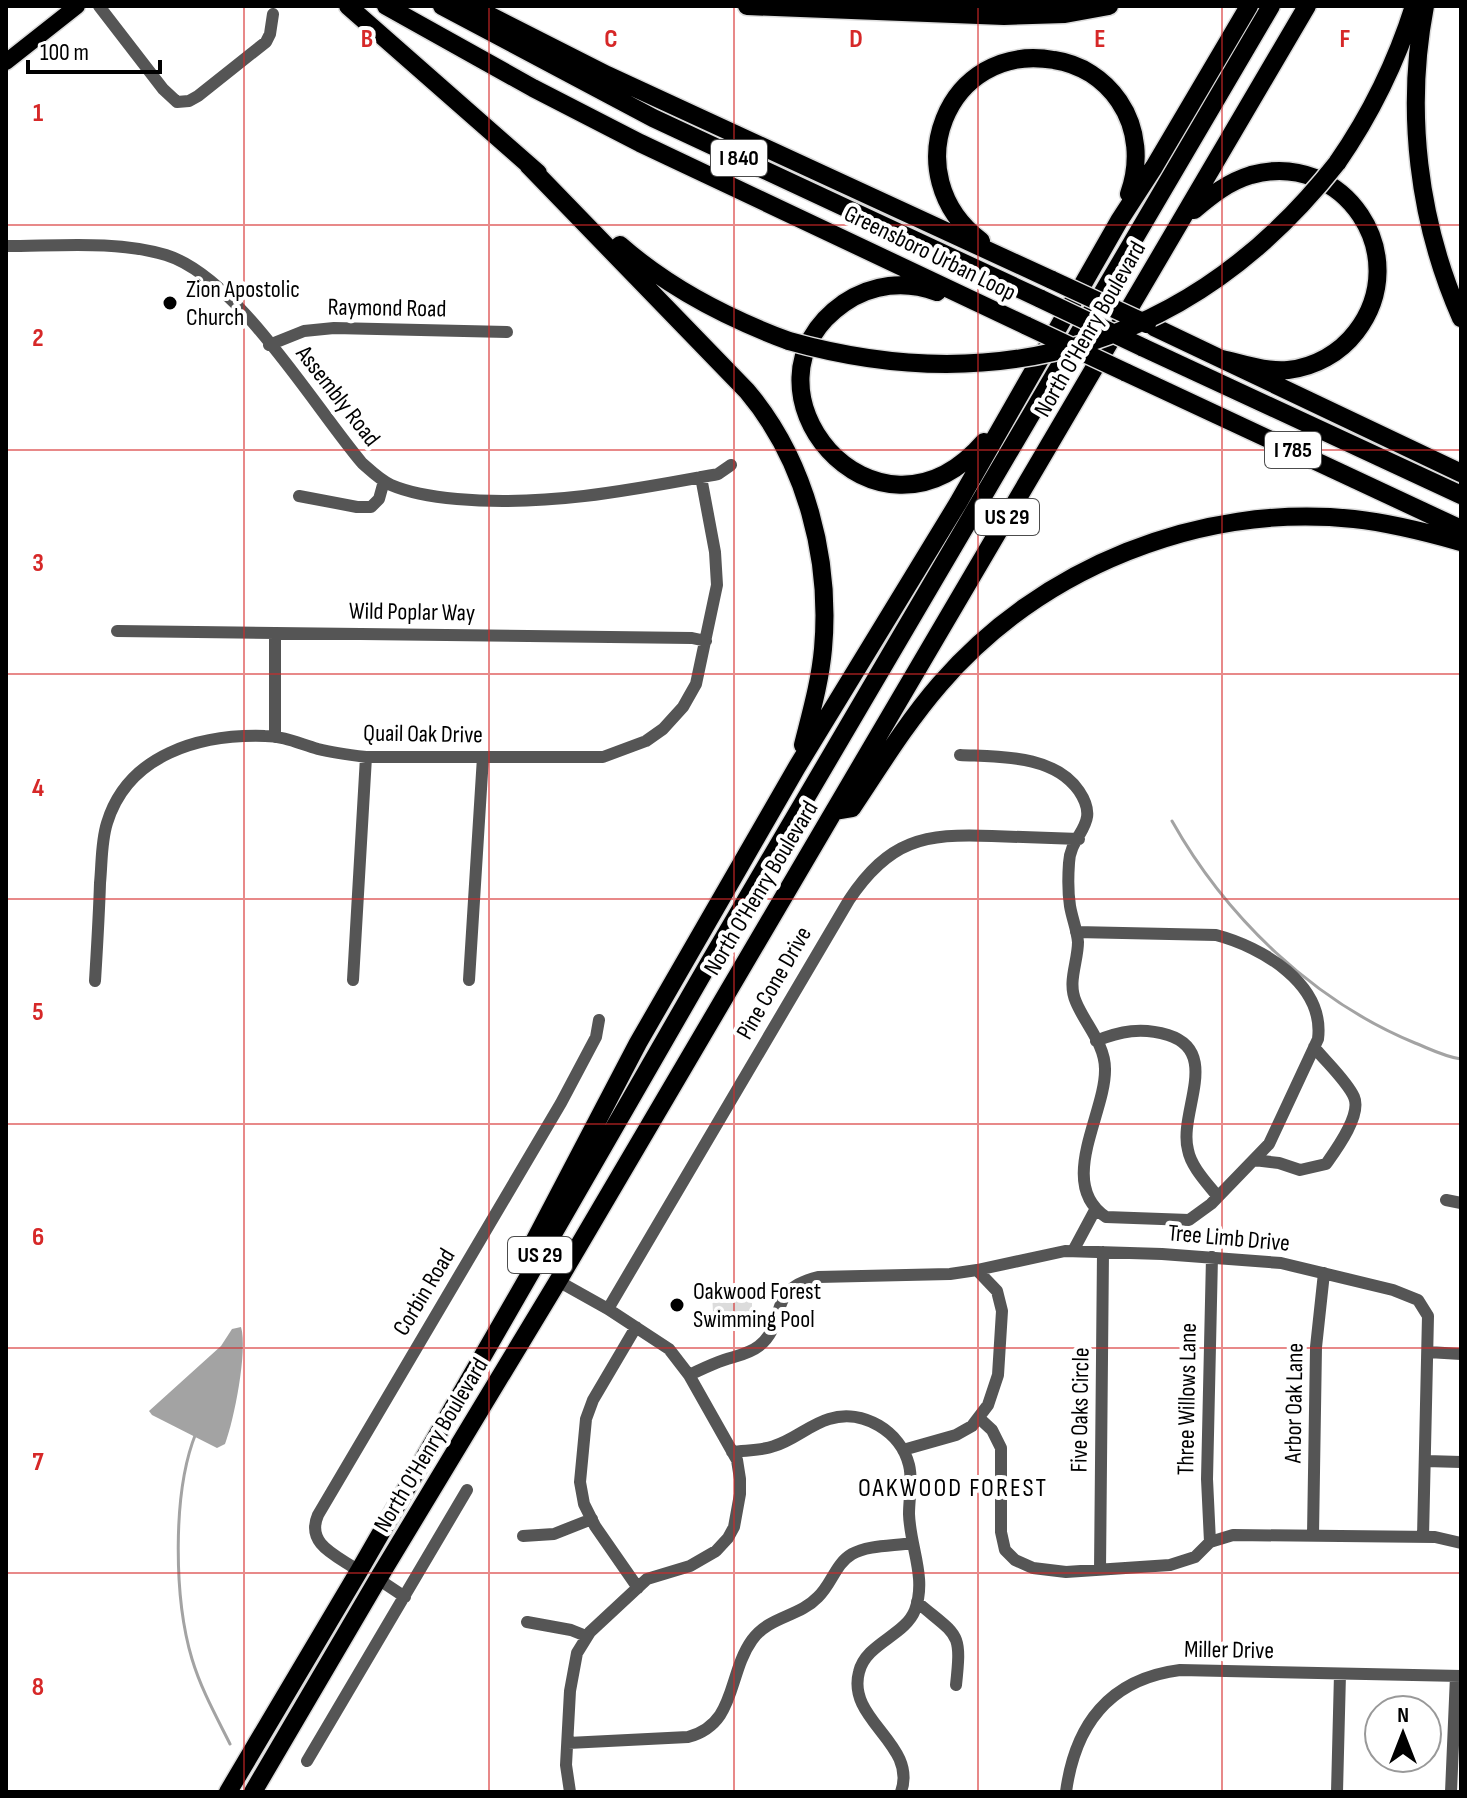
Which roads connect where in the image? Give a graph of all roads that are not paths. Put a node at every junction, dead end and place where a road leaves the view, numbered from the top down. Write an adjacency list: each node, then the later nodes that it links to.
1 (77, 6): 15 (main road)
2 (99, 6): 14 (street)
3 (348, 6): 16 (highway)
4 (386, 6): 21 (highway, Greensboro Urban Loop / I 840)
5 (442, 6): 31 (highway, Greensboro Urban Loop / I 840, bridge)
6 (471, 6): 20 (highway)
7 (747, 6): 8 (highway)
8 (1109, 6)
9 (1249, 6): 17 (highway)
10 (1271, 6): 68 (highway, North O'Henry Boulevard / US 29)
11 (1307, 6): 18 (highway, North O'Henry Boulevard / US 29)
12 (1414, 6): 16 (highway, bridge)
13 (1425, 6): 22 (highway)
14 (273, 14)
15 (6, 62)
16 (528, 165): 42 (highway)
17 (1119, 221): 20 (highway); 26 (highway)
18 (1180, 223): 25 (highway); 43 (highway, North O'Henry Boulevard / US 29)
19 (6, 246): 24 (street, Assembly Road)
20 (1006, 258): 25 (highway, bridge)
21 (978, 304): 26 (highway); 33 (highway, Greensboro Urban Loop / I 785, bridge)
22 (1461, 318)
23 (507, 332): 24 (street, Raymond Road)
24 (269, 345): 30 (street, Assembly Road)
25 (1222, 359): 28 (highway)
26 (1004, 418): 42 (highway)
27 (731, 465): 29 (street, Assembly Road)
28 (1461, 473)
29 (701, 477): 30 (street, Assembly Road); 37 (street, Quail Oak Drive)
30 (384, 481): 32 (street, Assembly Road)
31 (1461, 495)
32 (299, 496)
33 (1461, 529)
34 (1461, 542): 43 (highway)
35 (117, 631): 36 (street, Wild Poplar Way)
36 (275, 633): 37 (street, Wild Poplar Way); 38 (street)
37 (706, 641): 41 (street, Quail Oak Drive)
38 (275, 737): 40 (street, Quail Oak Drive); 48 (street, Quail Oak Drive)
39 (960, 755): 44 (street)
40 (366, 757): 41 (street, Quail Oak Drive); 46 (street)
41 (483, 757): 47 (street)
42 (797, 767): 68 (highway)
43 (834, 811): 62 (highway, North O'Henry Boulevard / US 29)
44 (1079, 839): 45 (street); 63 (street, Pine Cone Drive)
45 (1076, 932): 50 (street); 51 (street)
46 (353, 980)
47 (469, 980)
48 (95, 981)
49 (599, 1020): 83 (street, Corbin Road)
50 (1096, 1041): 53 (street); 56 (street)
51 (1314, 1047): 52 (street); 52 (street)
52 (1254, 1160): 53 (street)
53 (1218, 1197): 56 (street)
54 (1446, 1200): 55 (street)
55 (1461, 1203)
56 (1095, 1210): 57 (street)
57 (1073, 1251): 58 (street, Tree Limb Drive); 60 (street, Tree Limb Drive)
58 (1103, 1252): 59 (street, Tree Limb Drive); 82 (street, Five Oaks Circle)
59 (1212, 1257): 61 (street, Tree Limb Drive); 79 (street, Three Willows Lane)
60 (977, 1270): 67 (street, Tree Limb Drive); 69 (street)
61 (1324, 1273): 65 (street, Tree Limb Drive); 76 (street, Arbor Oak Lane)
62 (558, 1281): 63 (street); 84 (highway, North O'Henry Boulevard / US 29)
63 (608, 1309): 64 (street)
64 (636, 1327): 67 (street); 75 (street)
65 (1428, 1352): 66 (street); 72 (street, Tree Limb Drive)
66 (1461, 1354)
67 (689, 1375): 71 (street)
68 (449, 1411): 83 (highway, North O'Henry Boulevard / US 29)
69 (979, 1418): 70 (street); 82 (street)
70 (903, 1450): 71 (street); 80 (street)
71 (732, 1452): 85 (street)
72 (1426, 1461): 73 (street); 78 (street, Tree Limb Drive)
73 (1461, 1462)
74 (467, 1490): 86 (street)
75 (592, 1519): 77 (street); 85 (street)
76 (1313, 1535): 78 (street); 79 (street)
77 (523, 1536)
78 (1423, 1537): 81 (street)
79 (1210, 1542): 82 (street)
80 (912, 1543): 87 (street); 94 (street)
81 (1461, 1543)
82 (1100, 1570)
83 (359, 1571): 93 (highway); 96 (highway, North O'Henry Boulevard / US 29)
84 (378, 1579): 86 (street); 93 (highway, North O'Henry Boulevard / US 29)
85 (638, 1588): 89 (street)
86 (405, 1597): 95 (street)
87 (917, 1602): 92 (street); 100 (street)
88 (527, 1622): 89 (street)
89 (586, 1636): 94 (street)
90 (1340, 1674): 91 (street, Miller Drive); 101 (street, Miller Drive); 102 (street)
91 (1458, 1676): 97 (street)
92 (956, 1685)
93 (298, 1714): 98 (highway, North O'Henry Boulevard / US 29)
94 (568, 1743): 99 (street)
95 (307, 1761)
96 (231, 1788)
97 (1454, 1791)
98 (253, 1792)
99 (570, 1792)
100 (901, 1792)
101 (1066, 1792)
102 (1337, 1792)

